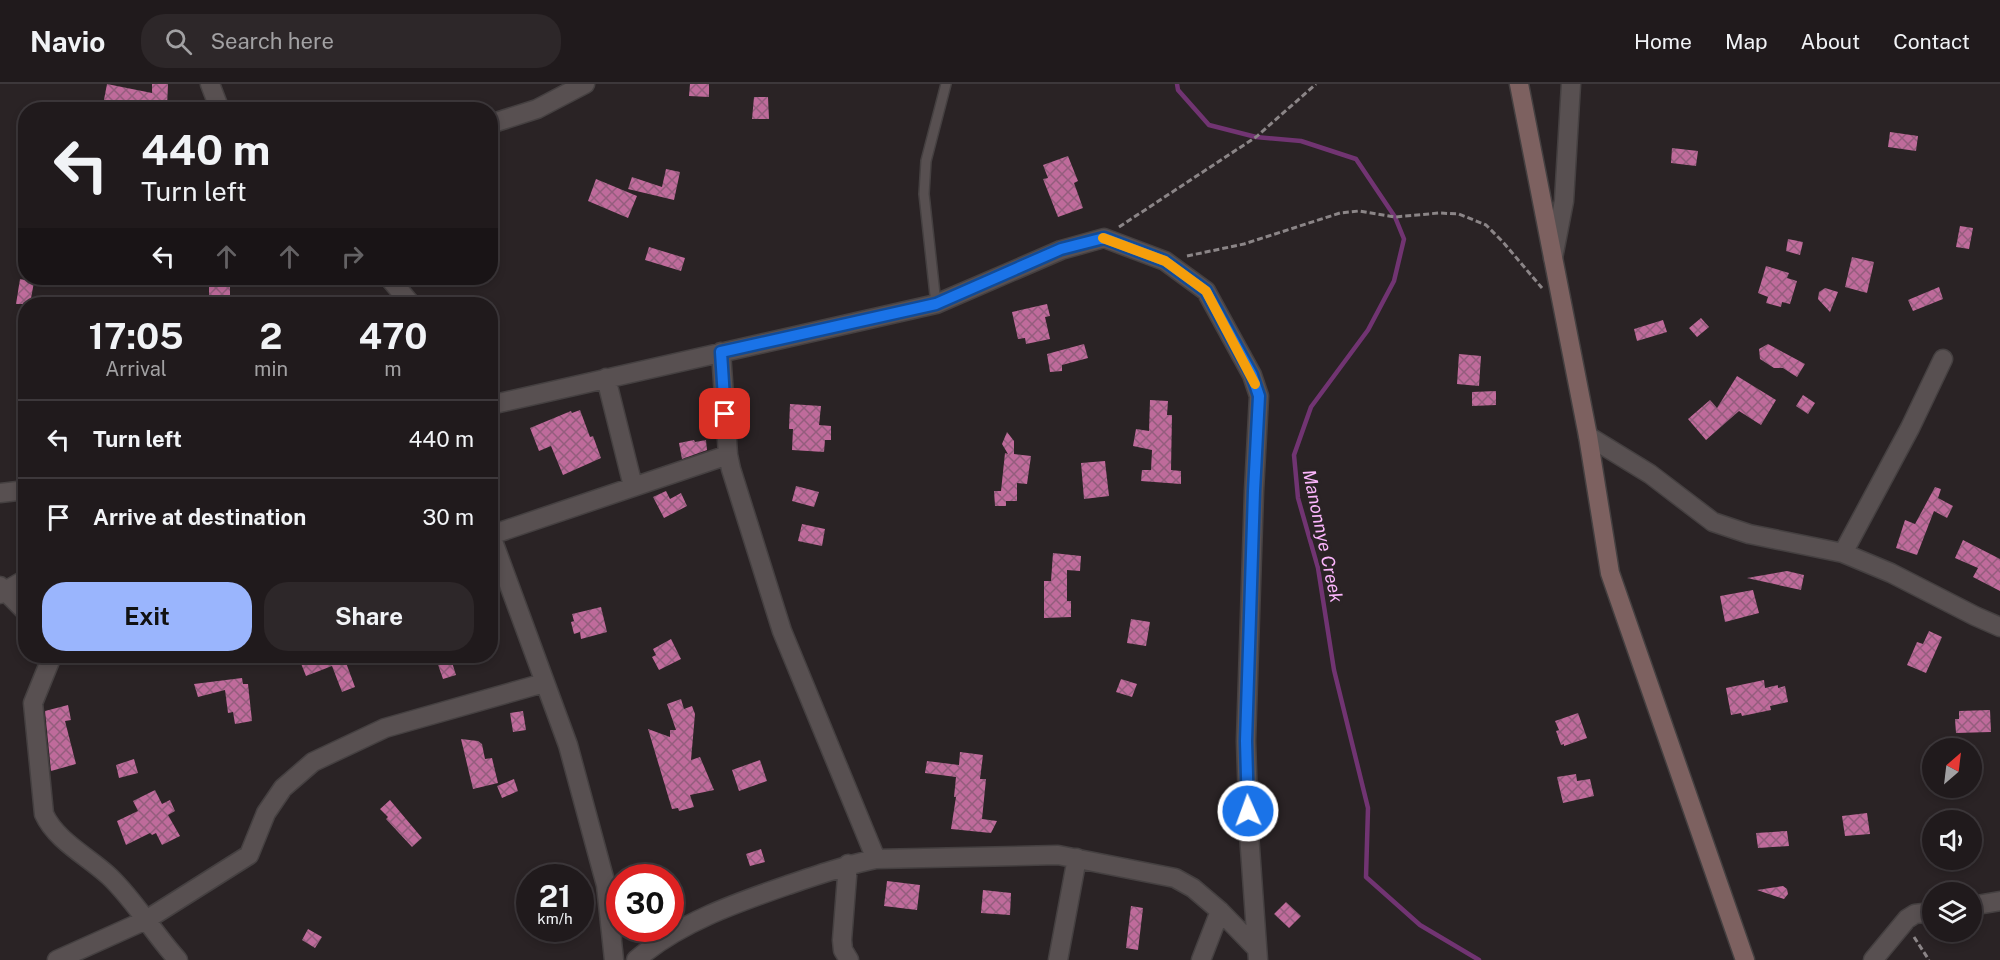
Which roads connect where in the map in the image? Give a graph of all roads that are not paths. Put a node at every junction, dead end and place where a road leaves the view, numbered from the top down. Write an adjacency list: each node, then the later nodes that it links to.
1 (210, 84): 6 (street)
2 (585, 84): 7 (street)
3 (946, 84): 11 (lane)
4 (1519, 84): 8 (street)
5 (1571, 84): 8 (street)
6 (217, 102)
7 (498, 121)
8 (1552, 261): 16 (street)
9 (395, 285): 10 (street)
10 (405, 297)
11 (936, 304): 12 (street); 38 (street)
12 (721, 352): 14 (street); 17 (street)
13 (1943, 359): 22 (street)
14 (606, 378): 15 (street); 18 (street)
15 (498, 403)
16 (1588, 436): 22 (street); 46 (street)
17 (728, 455): 18 (street); 31 (street)
18 (633, 486): 21 (street)
19 (18, 491): 20 (street)
20 (0, 493)
21 (498, 532)
22 (1843, 553): 27 (street)
23 (498, 554): 29 (street)
24 (18, 583): 25 (street)
25 (2, 590): 26 (street)
26 (18, 605)
27 (2000, 627)
28 (49, 663): 37 (street)
29 (544, 683): 37 (street); 41 (street)
30 (1077, 858): 31 (street); 35 (street); 44 (street)
31 (876, 859): 32 (street)
32 (848, 864): 42 (street); 43 (street)
33 (2000, 901): 34 (street)
34 (1982, 904)
35 (1220, 911): 38 (street); 45 (street)
36 (1922, 913): 47 (street)
37 (146, 920): 39 (street); 40 (street)
38 (1257, 954)
39 (57, 960)
40 (178, 960)
41 (614, 960)
42 (636, 960)
43 (849, 960)
44 (1058, 960)
45 (1201, 960)
46 (1746, 960)
47 (1874, 960)

